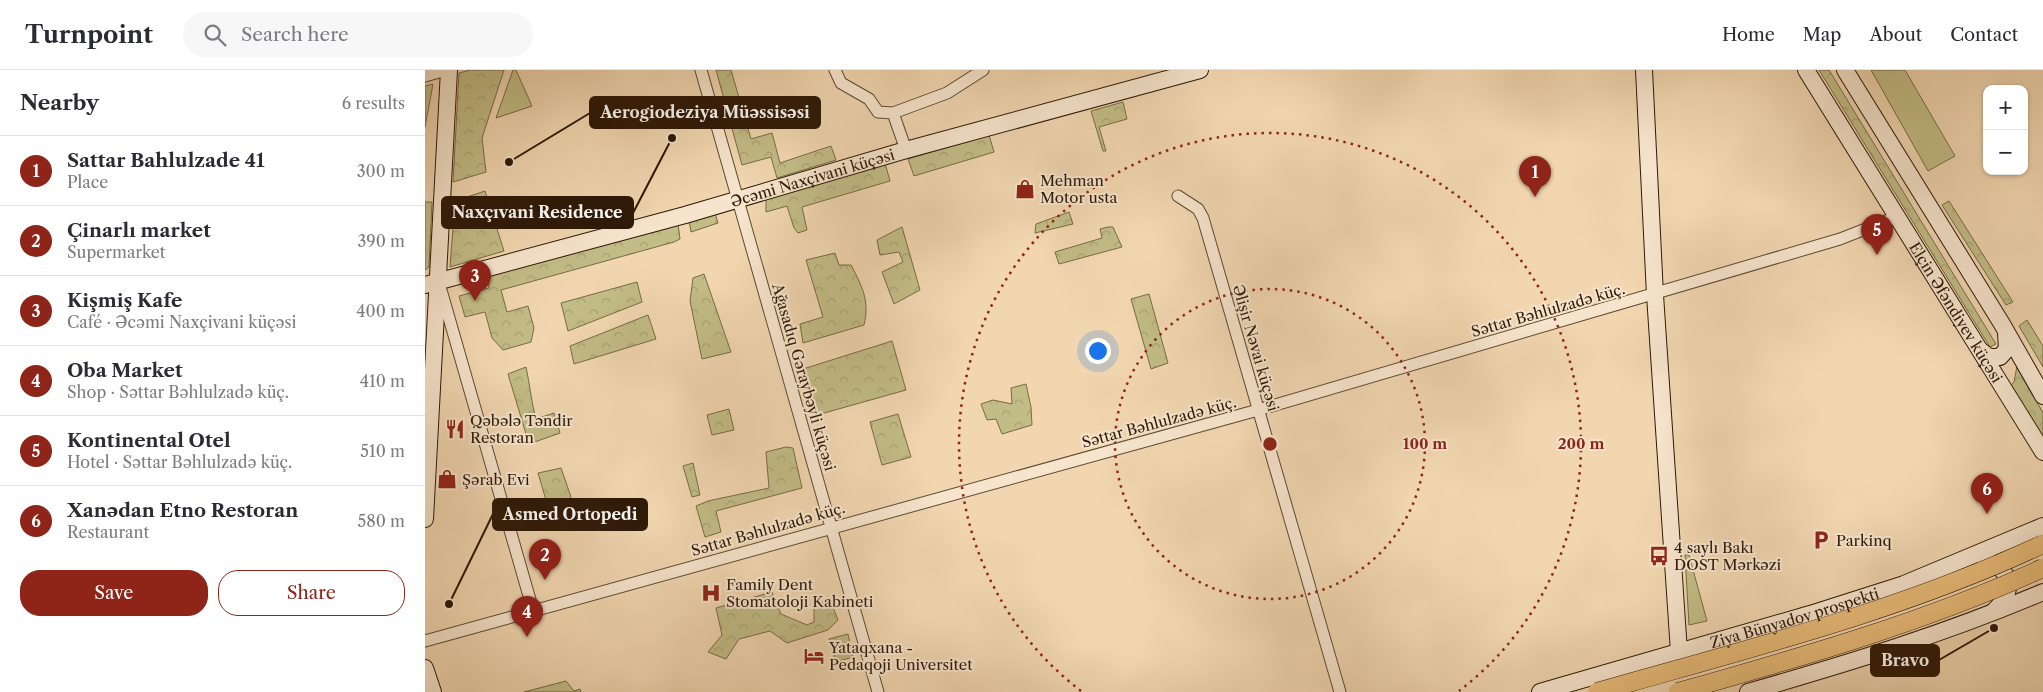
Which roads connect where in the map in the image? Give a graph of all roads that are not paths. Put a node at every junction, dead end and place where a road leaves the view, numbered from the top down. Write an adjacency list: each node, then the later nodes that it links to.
1 (448, 70): 9 (street); 16 (main road)
2 (701, 70): 14 (street, Ağasadıq Gəraybəyli küçəsi)
3 (835, 70): 11 (street)
4 (983, 70): 11 (street)
5 (1200, 70): 10 (main road, Əcəmi Naxçivani küçəsi)
6 (1645, 70): 17 (main road)
7 (1806, 70): 15 (main road, Elçin Əfəndiyev küçəsi)
8 (1845, 70): 18 (main road, Elçin Əfəndiyev küçəsi)
9 (425, 76)
10 (1159, 76): 12 (main road, Əcəmi Naxçivani küçəsi)
11 (893, 113): 12 (street)
12 (906, 150): 14 (main road, Əcəmi Naxçivani küçəsi)
13 (1177, 196): 21 (street, Əlişir Nəvai küçəsi)
14 (739, 200): 16 (main road, Əcəmi Naxçivani küçəsi); 25 (street, Ağasadıq Gəraybəyli küçəsi)
15 (1896, 216): 17 (street, Səttar Bəhlulzadə küç.); 19 (main road, Elçin Əfəndiyev küçəsi)
16 (431, 282): 23 (main road); 30 (street)
17 (1655, 295): 21 (street, Səttar Bəhlulzadə küç.); 33 (main road)
18 (2002, 324): 19 (main road); 20 (main road, Elçin Əfəndiyev küçəsi)
19 (1980, 350): 22 (main road, Elçin Əfəndiyev küçəsi)
20 (2043, 396)
21 (1258, 410): 25 (street, Səttar Bəhlulzadə küç.); 37 (street, Əlişir Nəvai küçəsi)
22 (2043, 452)
23 (425, 519)
24 (2043, 526): 27 (main road, Ziya Bünyadov prospekti)
25 (831, 527): 30 (street, Səttar Bəhlulzadə küç.); 36 (street, Ağasadıq Gəraybəyli küçəsi)
26 (2043, 544): 39 (main road, Ziya Bünyadov prospekti, bridge)
27 (1957, 563): 31 (main road); 33 (main road, Ziya Bünyadov prospekti)
28 (2043, 568): 40 (main road, bridge)
29 (2043, 592): 31 (main road)
30 (533, 610): 32 (street, Səttar Bəhlulzadə küç.)
31 (1990, 615): 41 (main road)
32 (425, 641)
33 (1679, 652): 38 (main road, Ziya Bünyadov prospekti)
34 (425, 668): 35 (main road)
35 (433, 692)
36 (878, 692)
37 (1340, 692)
38 (1540, 692)
39 (1597, 692)
40 (1678, 692)
41 (1748, 692)

